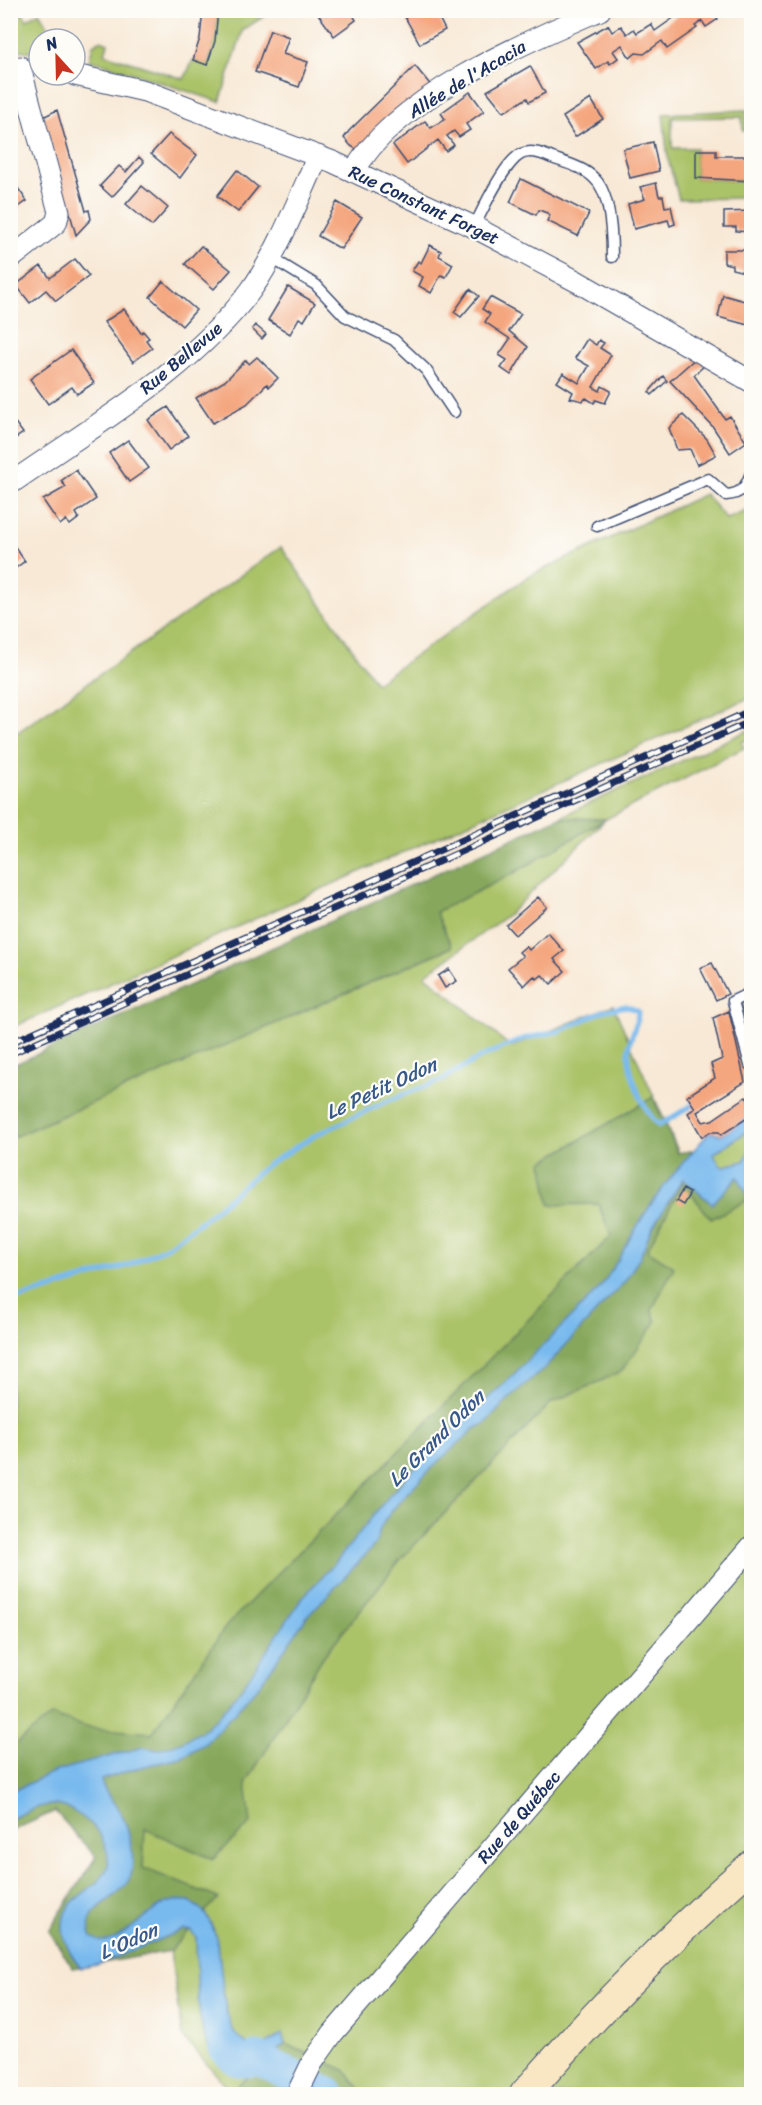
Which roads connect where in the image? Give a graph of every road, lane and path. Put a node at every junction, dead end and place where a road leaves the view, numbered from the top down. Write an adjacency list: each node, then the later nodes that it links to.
1 (600, 10): 5 (street, Allée de l'Acacia)
2 (23, 67): 9 (street)
3 (87, 78): 4 (street, Rue Constant Forget)
4 (318, 156): 5 (street, Rue Constant Forget); 7 (street, Rue Bellevue)
5 (354, 172): 6 (street, Rue Constant Forget)
6 (474, 227): 8 (lane); 10 (street, Rue Constant Forget)
7 (269, 257): 11 (lane); 13 (street, Rue Bellevue)
8 (612, 257)
9 (10, 259)
10 (752, 382)
11 (454, 412)
12 (752, 471): 14 (lane)
13 (10, 484)
14 (597, 526)
15 (752, 992): 16 (lane)
16 (750, 1065)
17 (752, 1546): 19 (street, Rue de Québec)
18 (752, 1865): 20 (main road)
19 (298, 2093)
20 (525, 2094)

